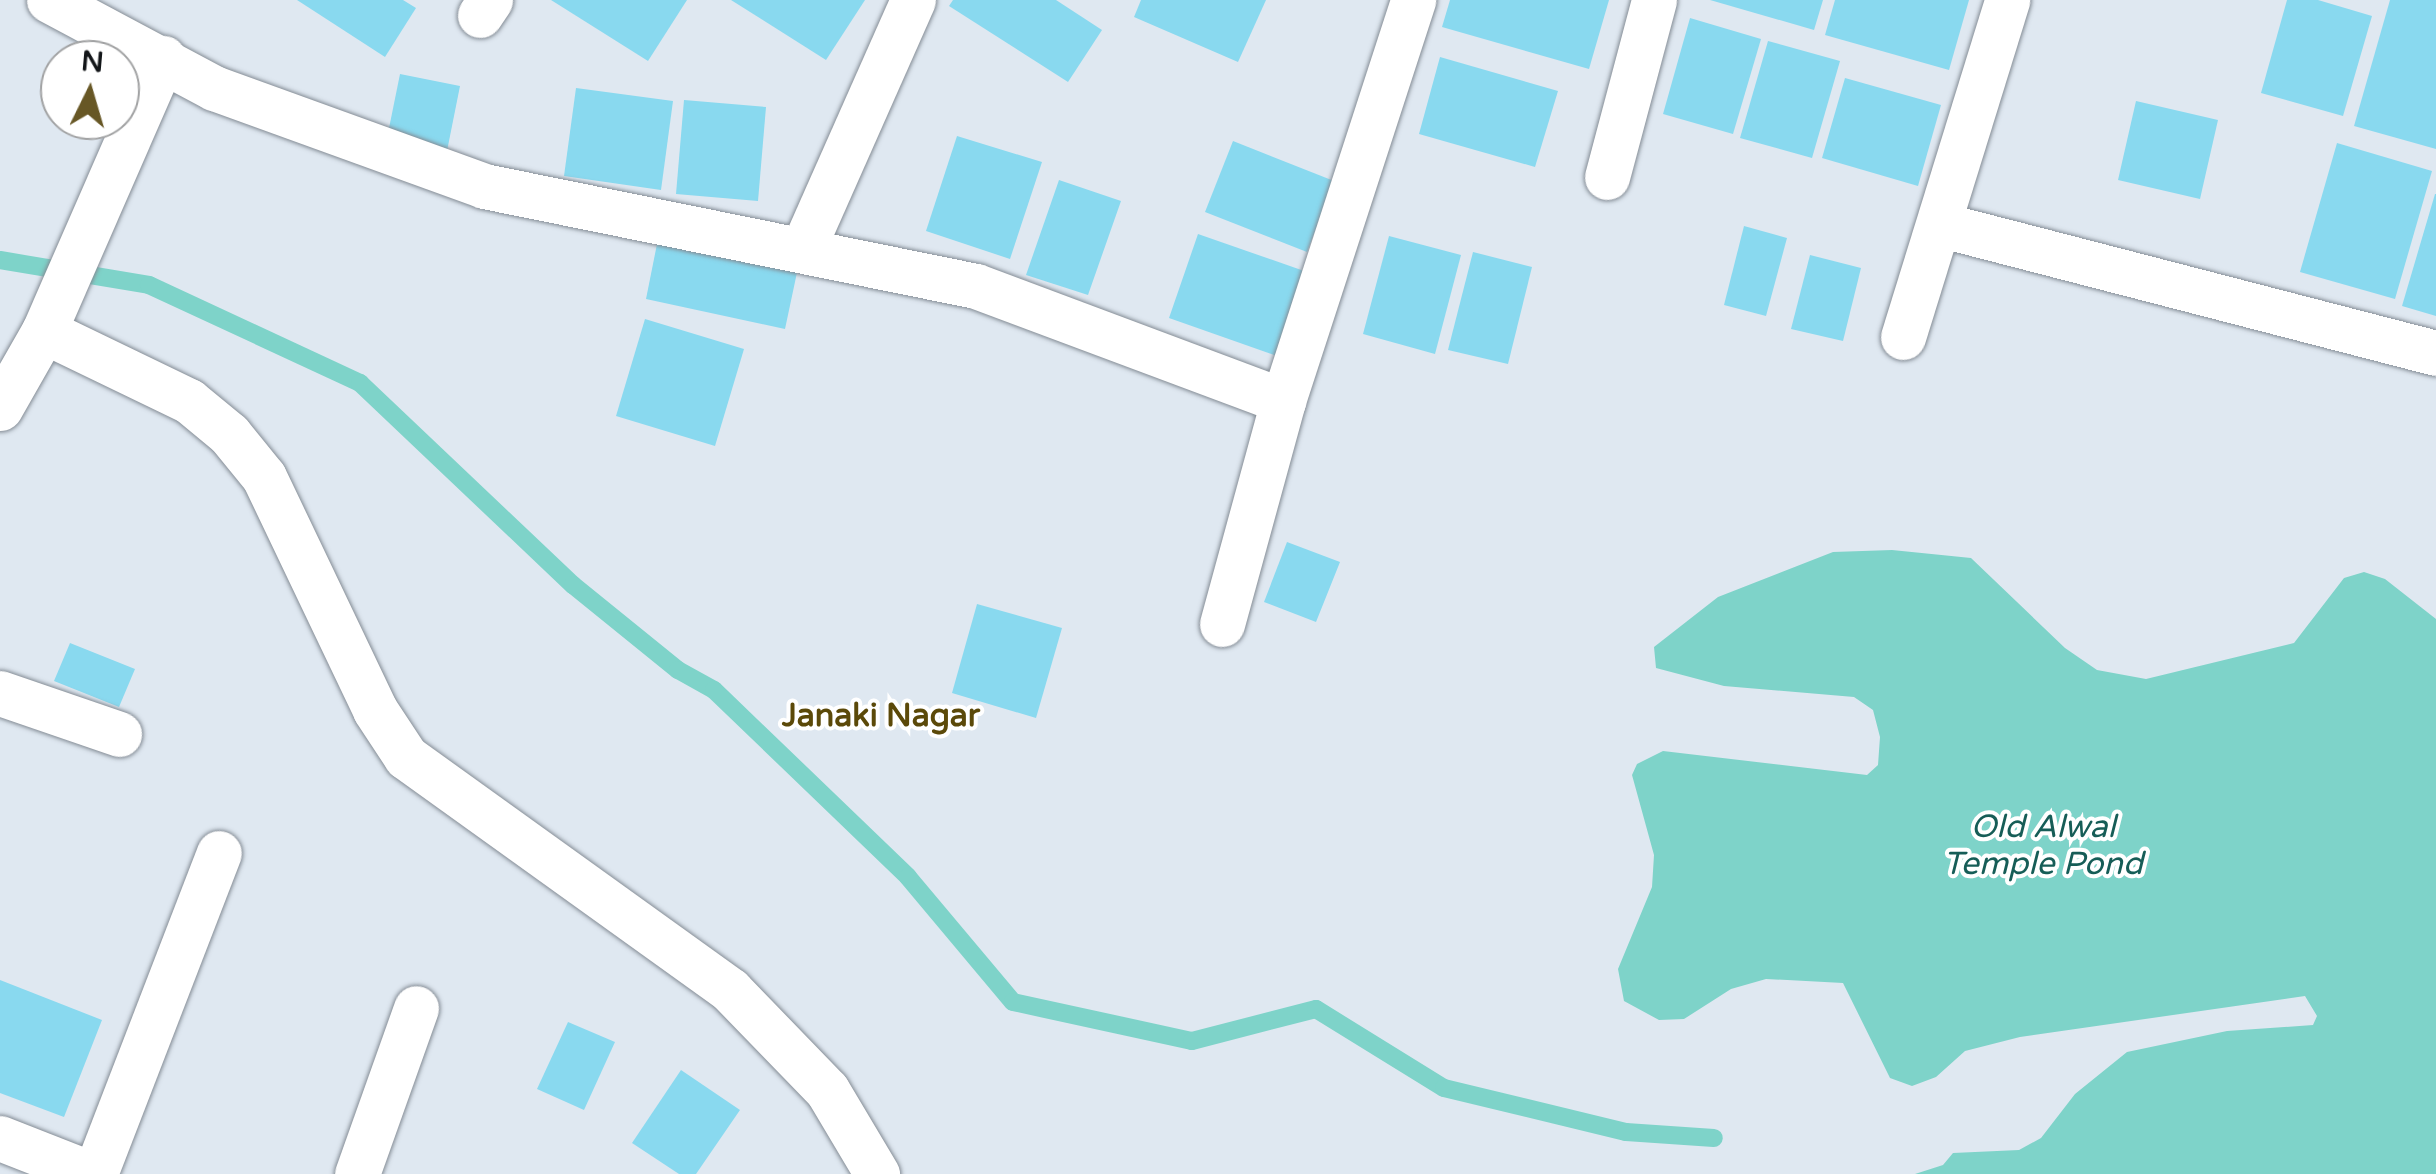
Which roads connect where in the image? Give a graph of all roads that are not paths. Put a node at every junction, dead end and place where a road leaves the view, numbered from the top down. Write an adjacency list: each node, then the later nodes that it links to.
1 (913, 0): 9 (street)
2 (1413, 0): 13 (street)
3 (1654, 0): 7 (street)
4 (2007, 0): 8 (street)
5 (69, 4): 6 (street)
6 (163, 58): 9 (street); 10 (street)
7 (1608, 177)
8 (1942, 226): 11 (street); 12 (street)
9 (804, 246): 13 (street)
10 (51, 312): 14 (street); 23 (street)
11 (1903, 337)
12 (2436, 353)
13 (1283, 401): 15 (street)
14 (0, 408)
15 (1222, 624)
16 (0, 693): 17 (street)
17 (119, 734)
18 (220, 852): 21 (street)
19 (416, 1008): 22 (street)
20 (0, 1138): 21 (street)
21 (93, 1174)
22 (357, 1174)
23 (877, 1174)

